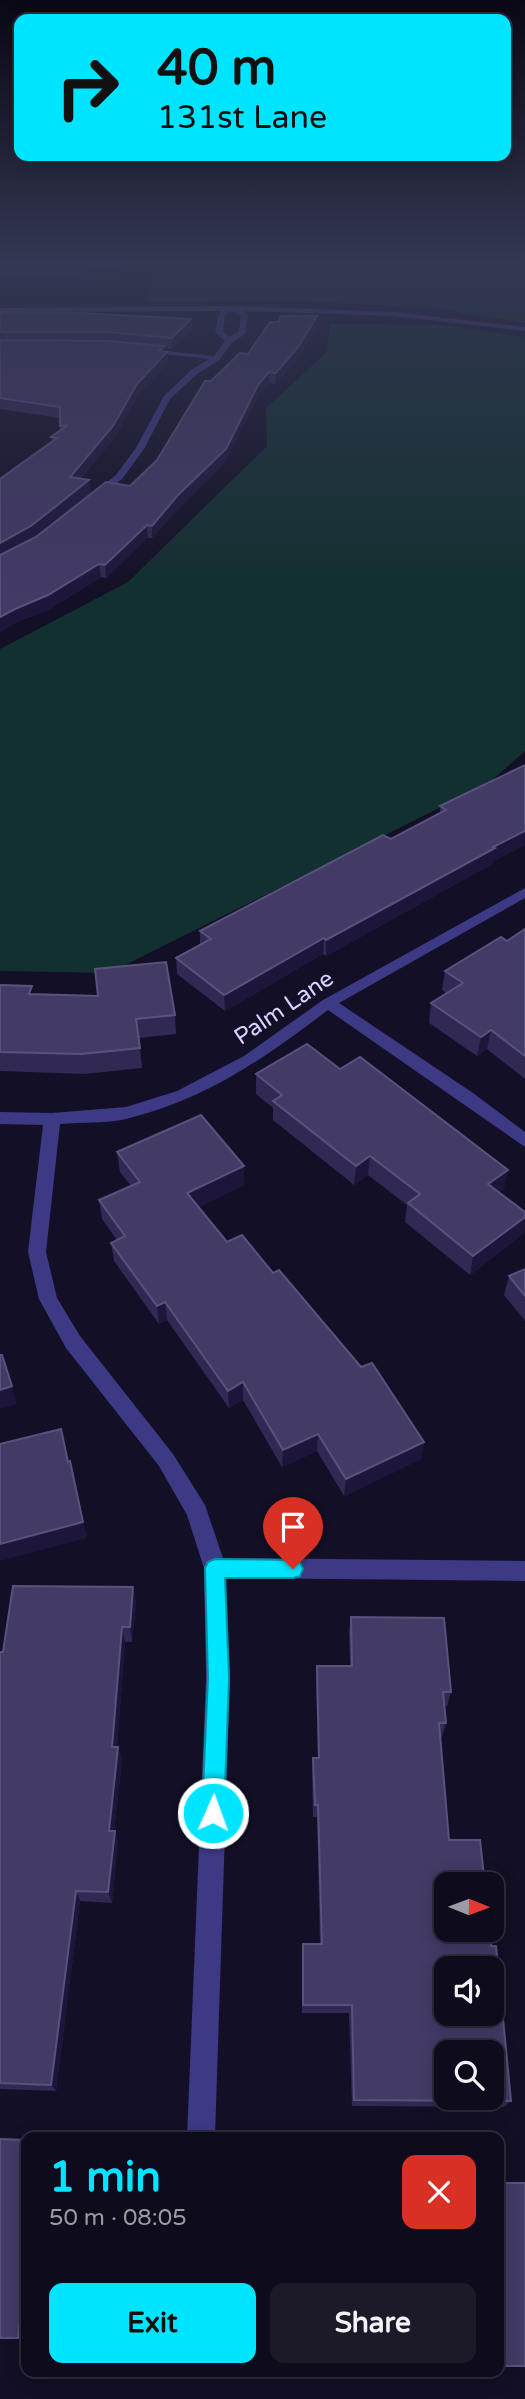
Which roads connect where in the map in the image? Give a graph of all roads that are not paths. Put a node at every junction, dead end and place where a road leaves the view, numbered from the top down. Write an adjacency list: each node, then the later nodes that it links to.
1 (193, 373): 2 (street)
2 (82, 507)
3 (525, 892): 4 (street, Palm Lane)
4 (328, 1003): 6 (street, Palm Lane); 7 (street)
5 (0, 1118): 6 (street, Palm Lane)
6 (52, 1119): 8 (street)
7 (525, 1141)
8 (215, 1568): 9 (street); 10 (street)
9 (525, 1571)
10 (201, 2132)

